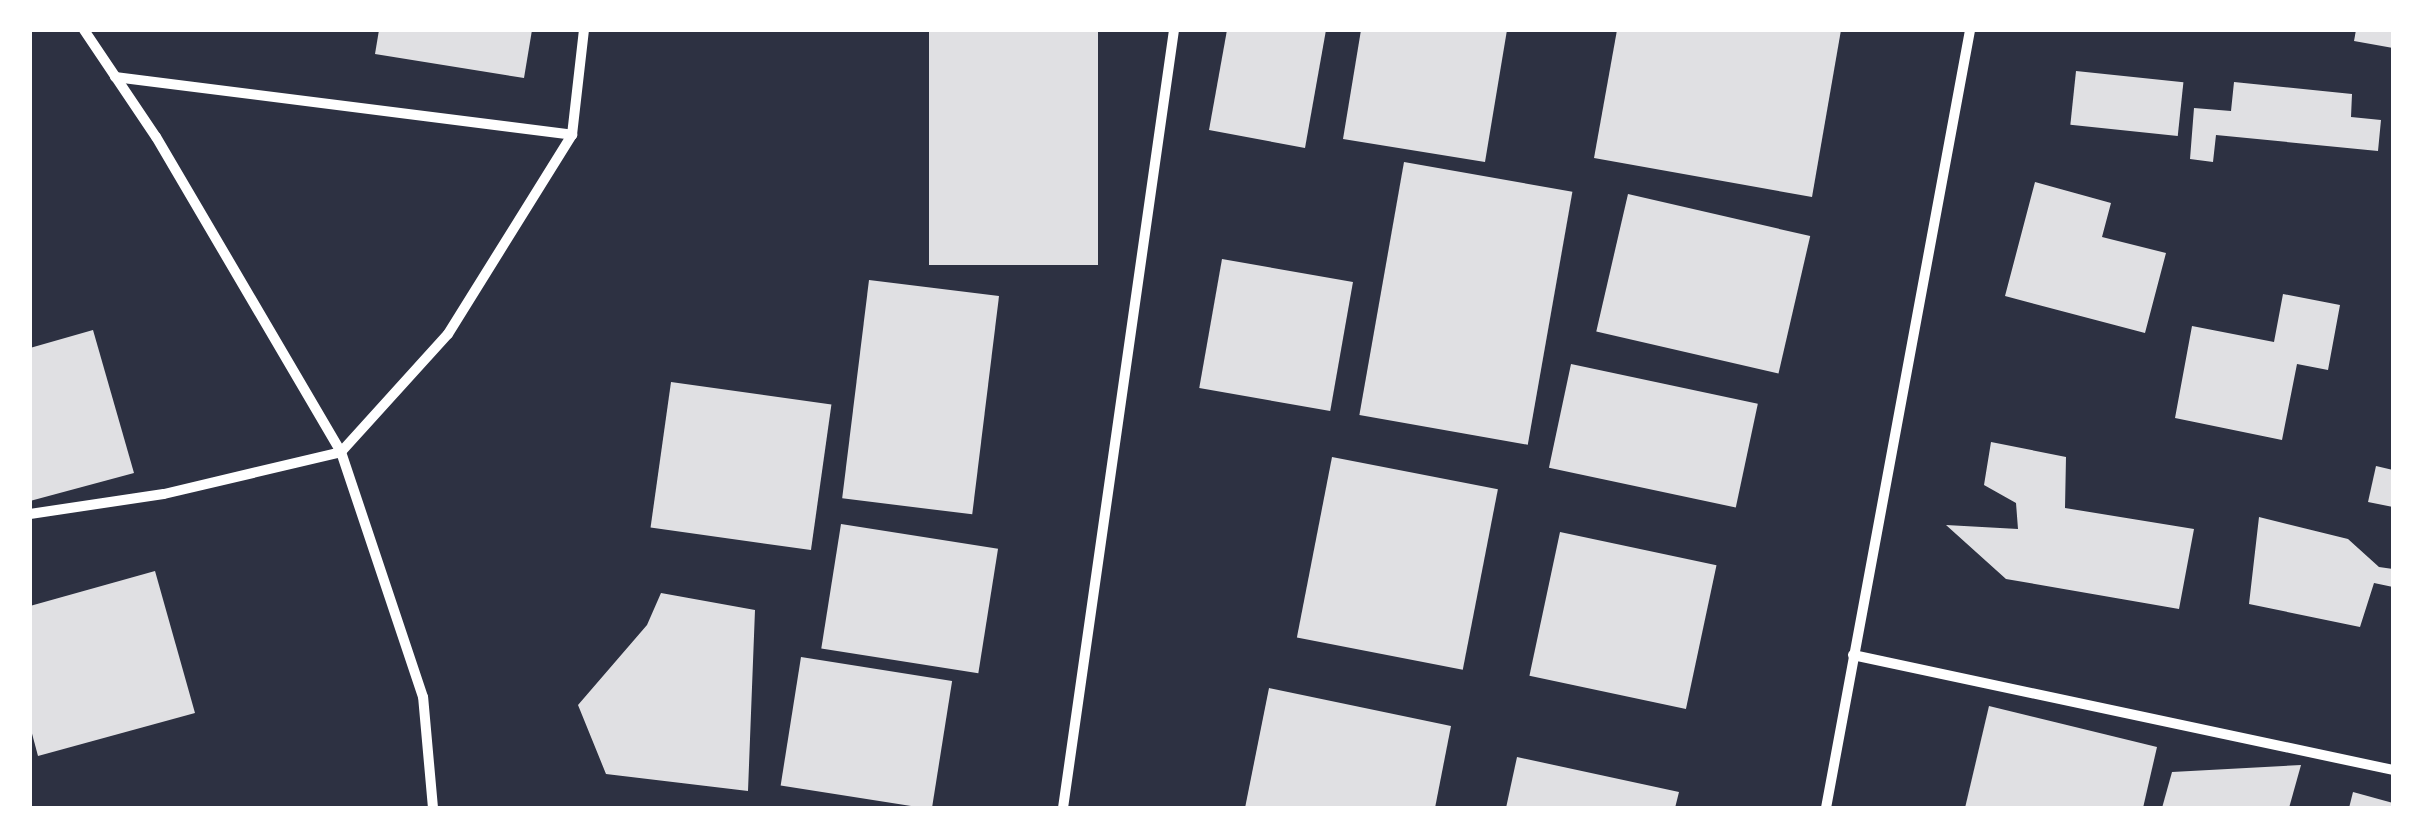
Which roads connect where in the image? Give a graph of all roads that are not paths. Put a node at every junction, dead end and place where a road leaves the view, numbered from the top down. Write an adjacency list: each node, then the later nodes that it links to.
1 (84, 30): 5 (street)
2 (584, 30): 6 (street)
3 (1174, 30): 12 (street)
4 (1970, 30): 9 (street)
5 (115, 77): 6 (street); 7 (street)
6 (572, 136): 7 (street)
7 (341, 452): 8 (street); 11 (street)
8 (30, 514)
9 (1853, 655): 10 (street); 13 (street)
10 (2393, 770)
11 (433, 808)
12 (1064, 808)
13 (1826, 808)

